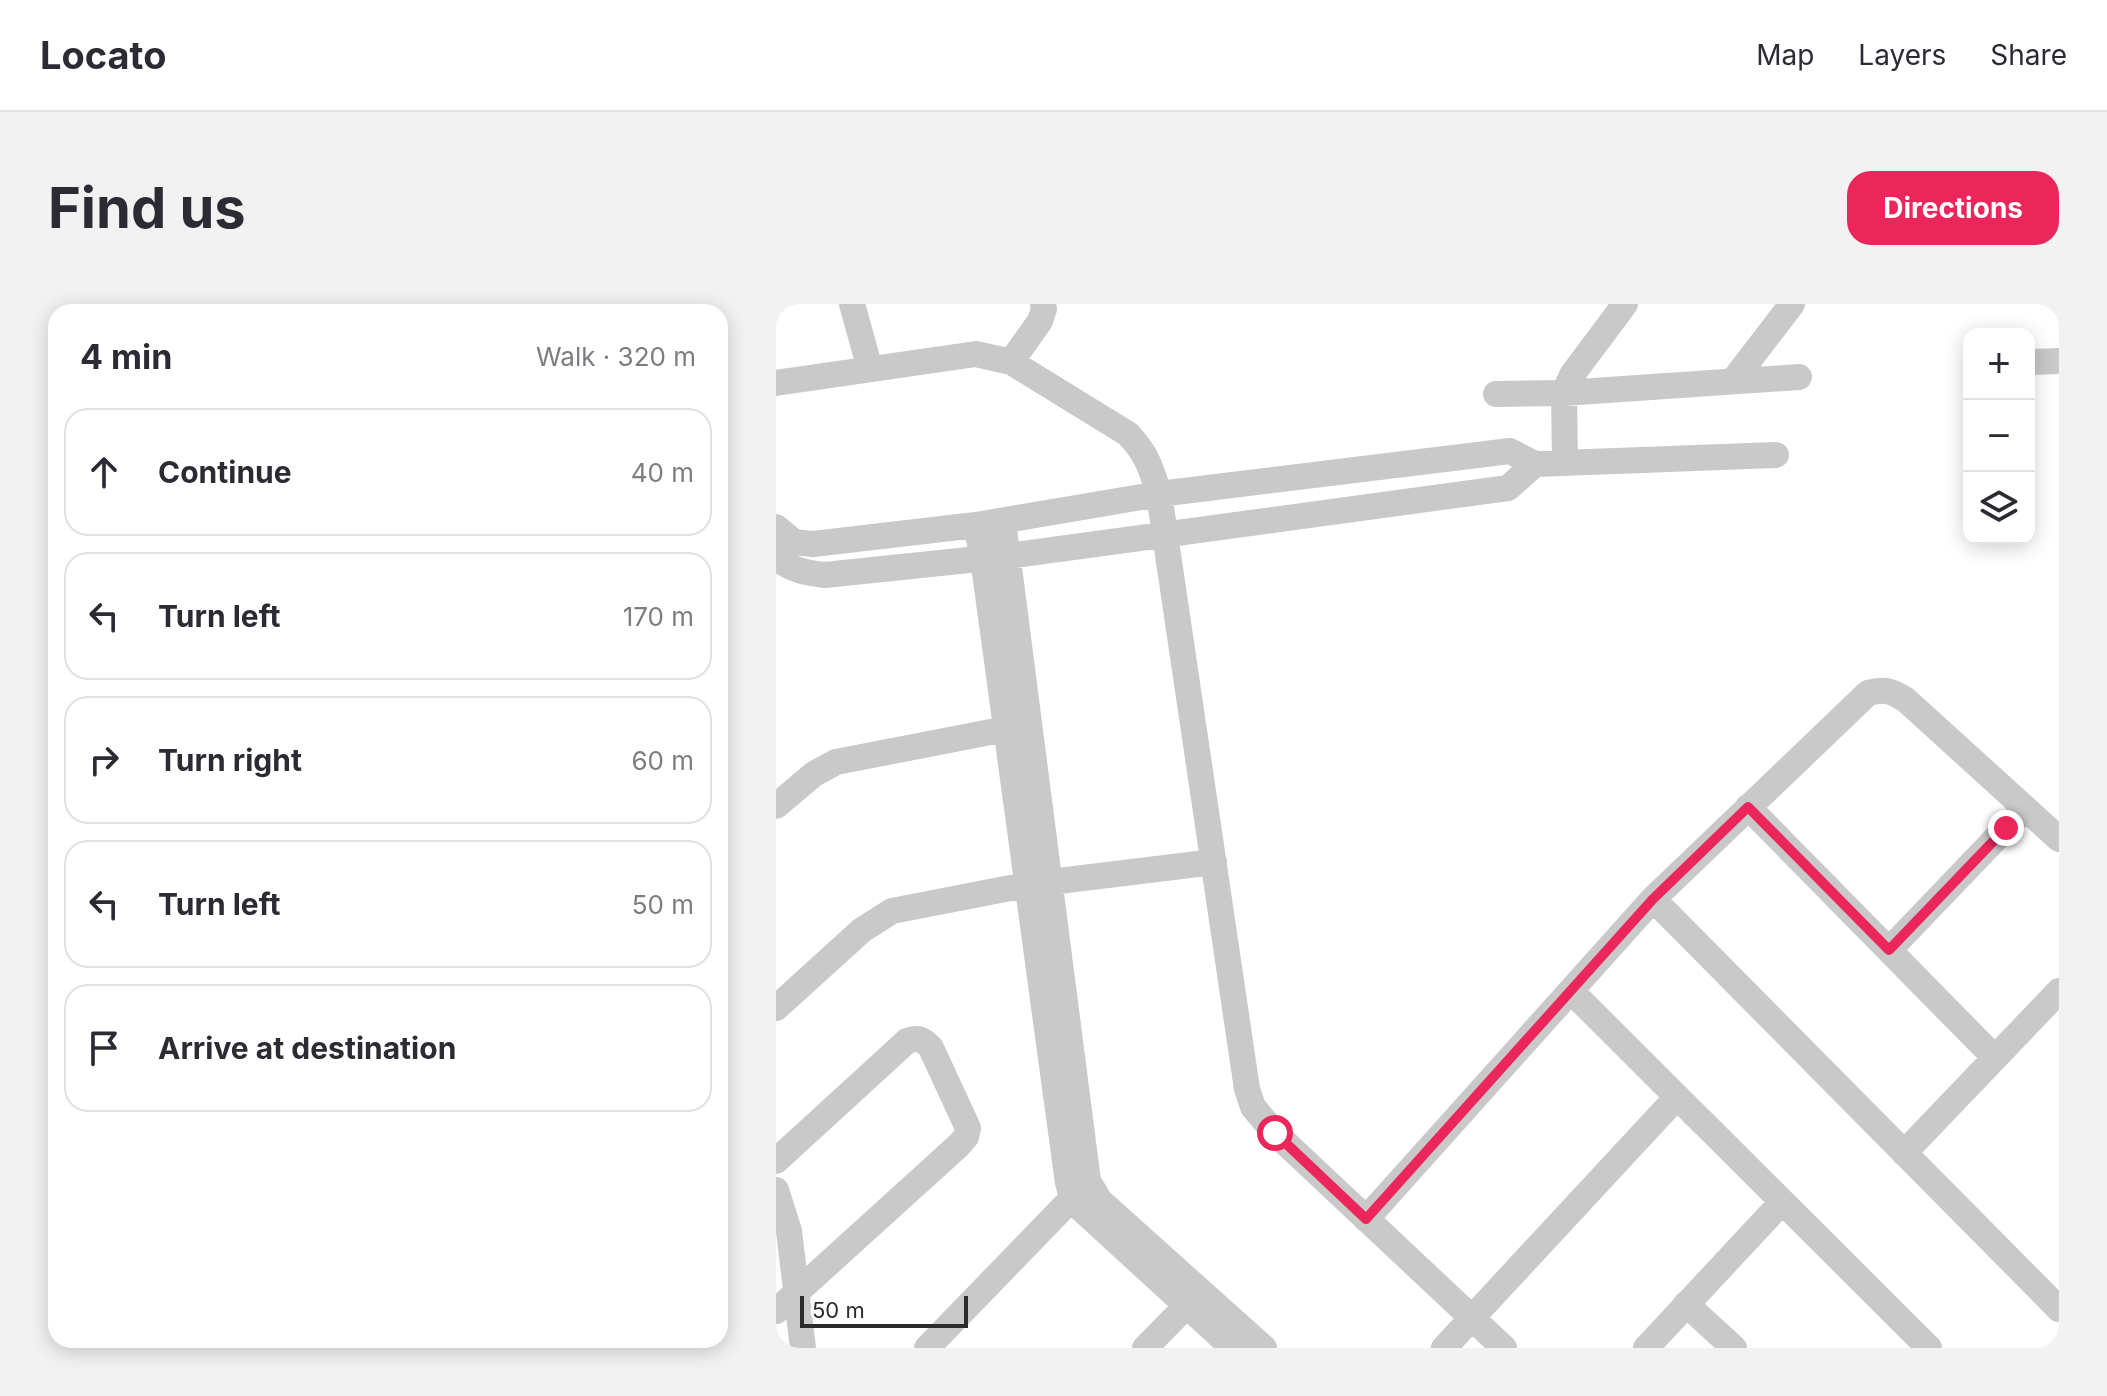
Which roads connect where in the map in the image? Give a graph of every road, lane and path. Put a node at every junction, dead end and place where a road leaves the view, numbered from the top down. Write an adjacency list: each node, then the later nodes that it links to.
1 (852, 304): 8 (street)
2 (1043, 304): 6 (street)
3 (1625, 304): 12 (street)
4 (1792, 304): 10 (street)
5 (2059, 361): 7 (street)
6 (1011, 362): 8 (street); 17 (street)
7 (2035, 362)
8 (870, 369): 11 (street)
9 (1799, 377): 10 (street)
10 (1733, 381): 12 (street)
11 (776, 383)
12 (1564, 393): 13 (street); 15 (street)
13 (1496, 394)
14 (1776, 455): 15 (street)
15 (1565, 463): 16 (street)
16 (1535, 464): 17 (street); 20 (street)
17 (1159, 494): 18 (street); 20 (street)
18 (1003, 521): 19 (street); 22 (street)
19 (976, 525): 21 (street); 22 (street)
20 (1165, 534): 22 (street); 28 (street)
21 (778, 540): 22 (street)
22 (995, 557): 23 (street); 29 (street)
23 (1006, 729): 24 (street); 29 (street)
24 (776, 806)
25 (1748, 807): 26 (street); 30 (street); 31 (street)
26 (2025, 808): 27 (street); 31 (street)
27 (2059, 839)
28 (1214, 862): 29 (street); 42 (street)
29 (1037, 883): 34 (street); 40 (street)
30 (1653, 899): 32 (street); 37 (street)
31 (1889, 950): 35 (street)
32 (1571, 991): 36 (street); 42 (street)
33 (2059, 991): 35 (street)
34 (776, 1008)
35 (1995, 1058): 37 (street)
36 (1677, 1097): 41 (street); 48 (street)
37 (1904, 1153): 46 (street)
38 (776, 1161): 43 (street)
39 (776, 1190): 43 (street)
40 (1080, 1190): 44 (street); 50 (street)
41 (1782, 1202): 45 (street); 58 (street)
42 (1366, 1219): 48 (street)
43 (797, 1291): 47 (street); 49 (street)
44 (1194, 1298): 51 (street); 52 (street); 53 (street)
45 (1686, 1304): 56 (street); 57 (street)
46 (2059, 1309)
47 (776, 1311)
48 (1472, 1319): 54 (street); 55 (street)
49 (803, 1348)
50 (927, 1348)
51 (1145, 1348)
52 (1233, 1348)
53 (1264, 1348)
54 (1444, 1348)
55 (1504, 1348)
56 (1646, 1348)
57 (1734, 1348)
58 (1929, 1348)

